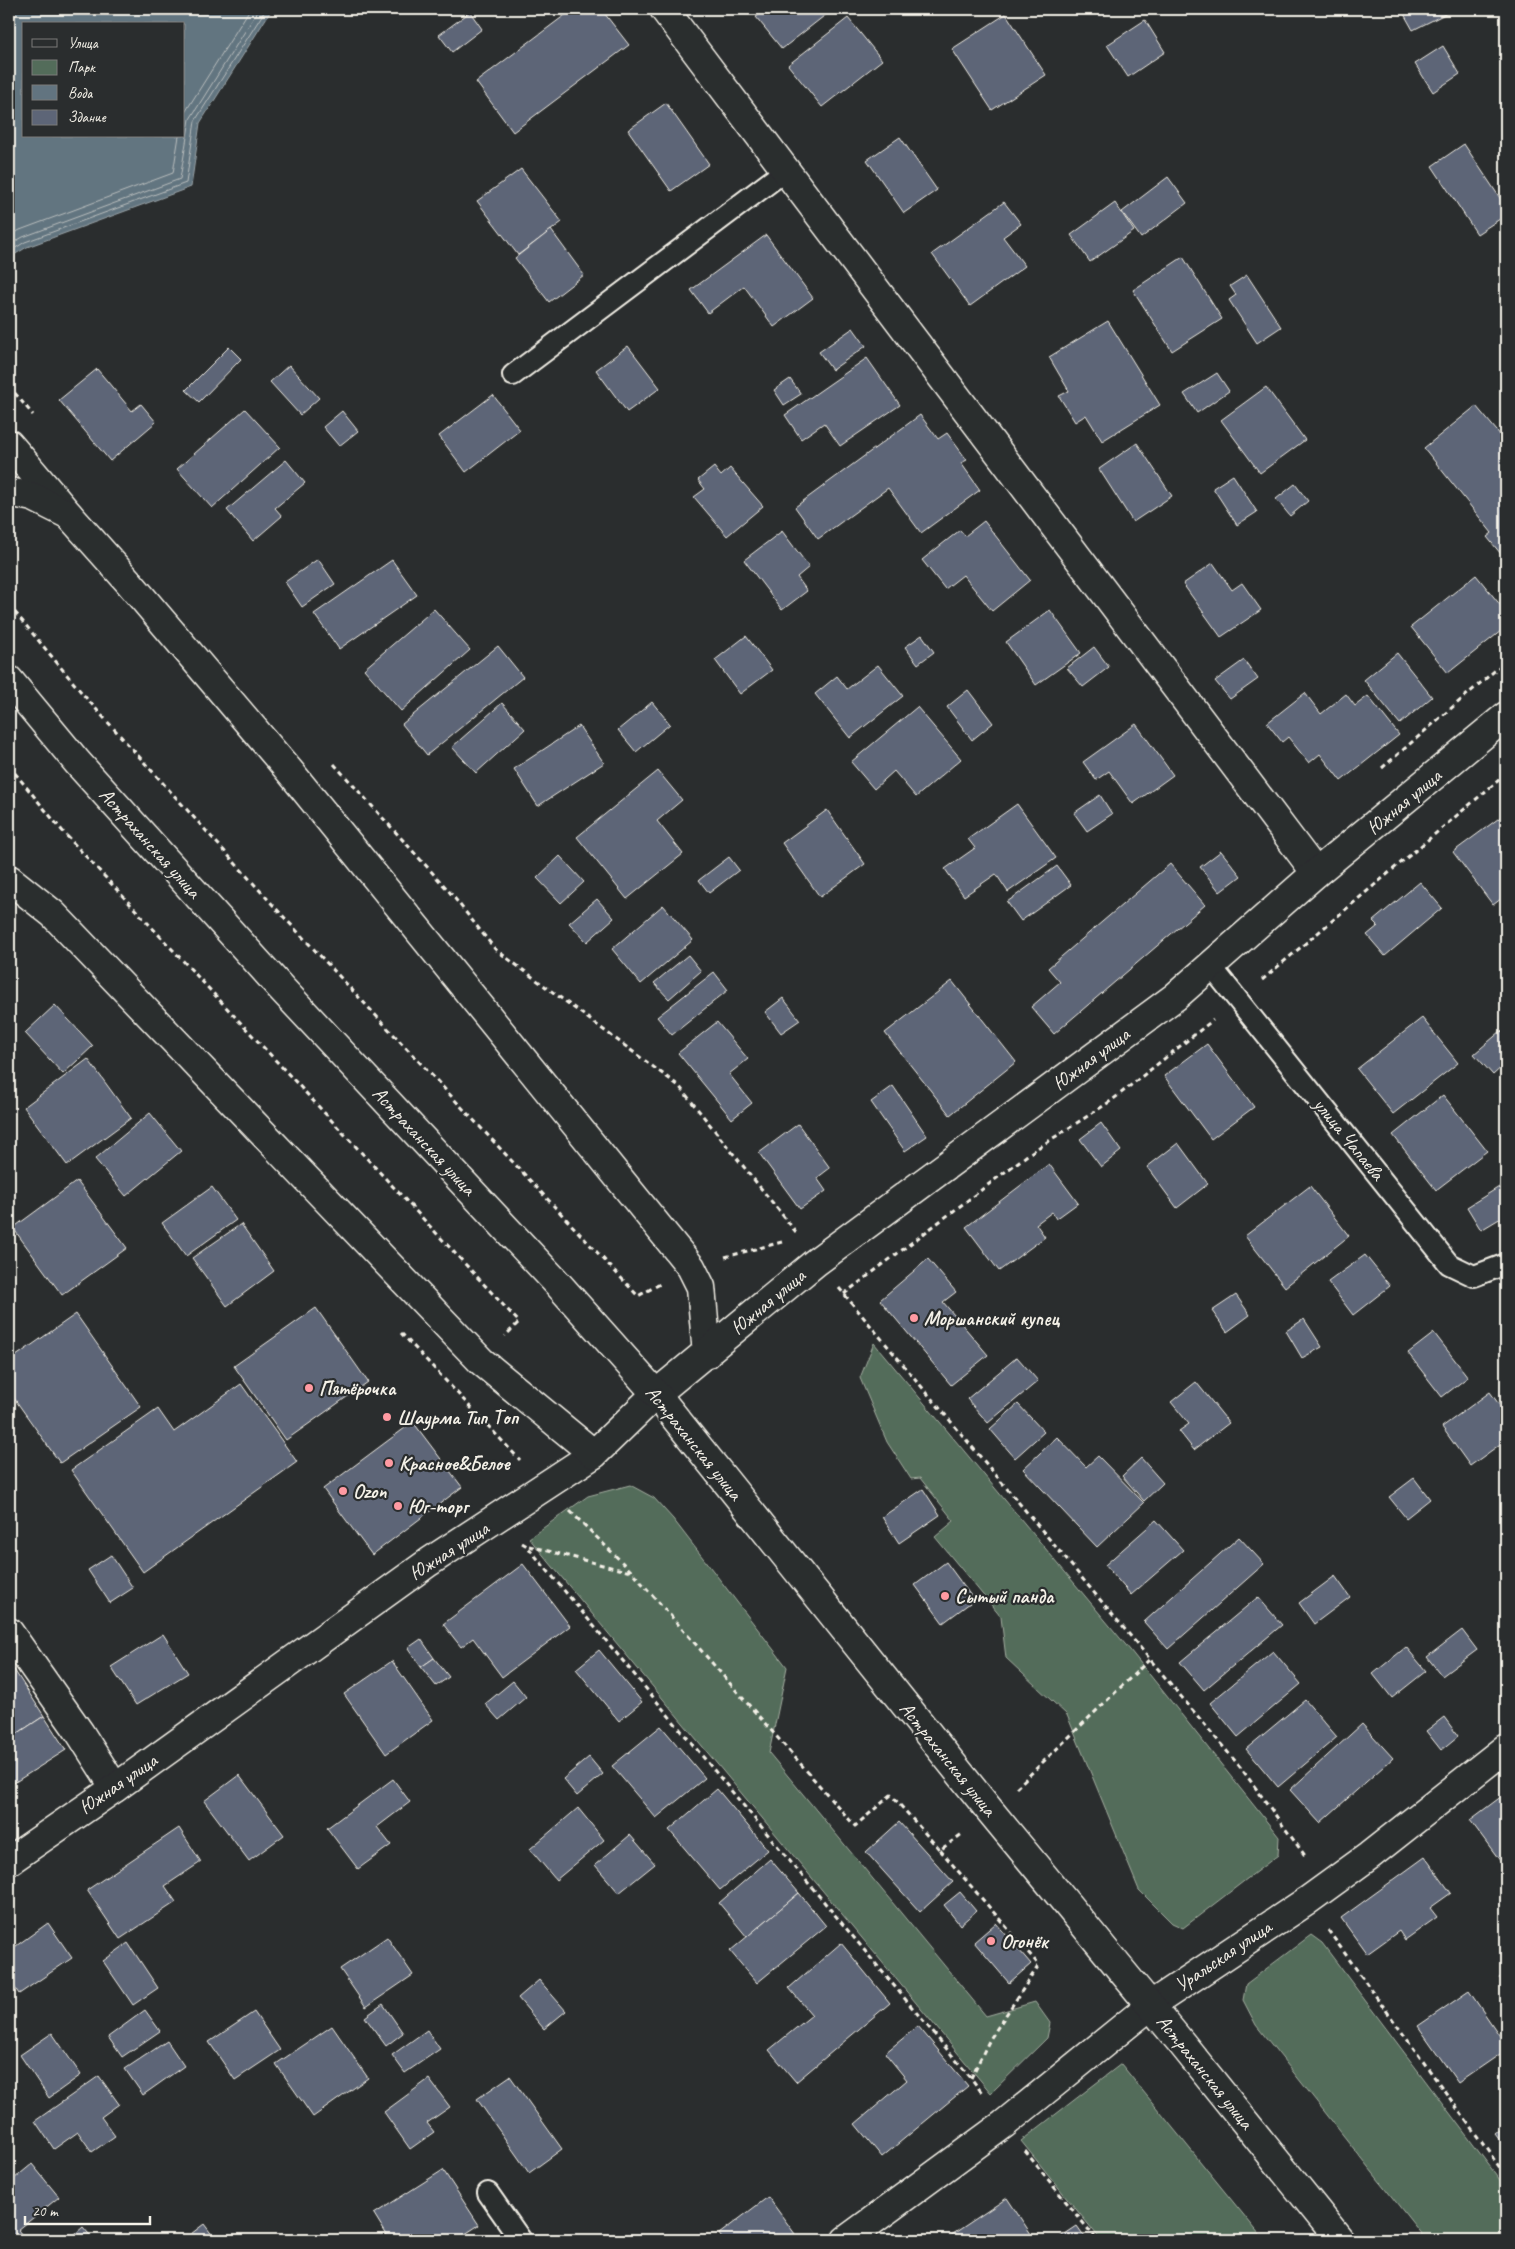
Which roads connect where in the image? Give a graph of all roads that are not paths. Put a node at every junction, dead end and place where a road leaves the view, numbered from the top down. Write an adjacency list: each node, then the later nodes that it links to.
1 (664, 9): 2 (street)
2 (786, 170): 3 (lane); 9 (street)
3 (514, 375)
4 (9, 444): 6 (street)
5 (9, 492): 6 (street)
6 (68, 515): 13 (street)
7 (9, 680): 14 (street, Астраханская улица)
8 (1506, 716): 9 (street, Южная улица)
9 (1316, 873): 11 (street, Южная улица)
10 (9, 879): 15 (street)
11 (1210, 965): 12 (lane, улица Чапаева); 13 (street, Южная улица)
12 (1506, 1264)
13 (706, 1354): 14 (street, Южная улица)
14 (656, 1394): 15 (street, Южная улица); 20 (street, Астраханская улица)
15 (594, 1454): 18 (street, Южная улица)
16 (9, 1632): 18 (street)
17 (1506, 1748): 20 (street, Уральская улица)
18 (115, 1788): 19 (street, Южная улица)
19 (9, 1861)
20 (1150, 2005): 23 (street, Уральская улица); 24 (street, Астраханская улица)
21 (488, 2193): 22 (lane)
22 (521, 2240)
23 (846, 2240)
24 (1340, 2240)

